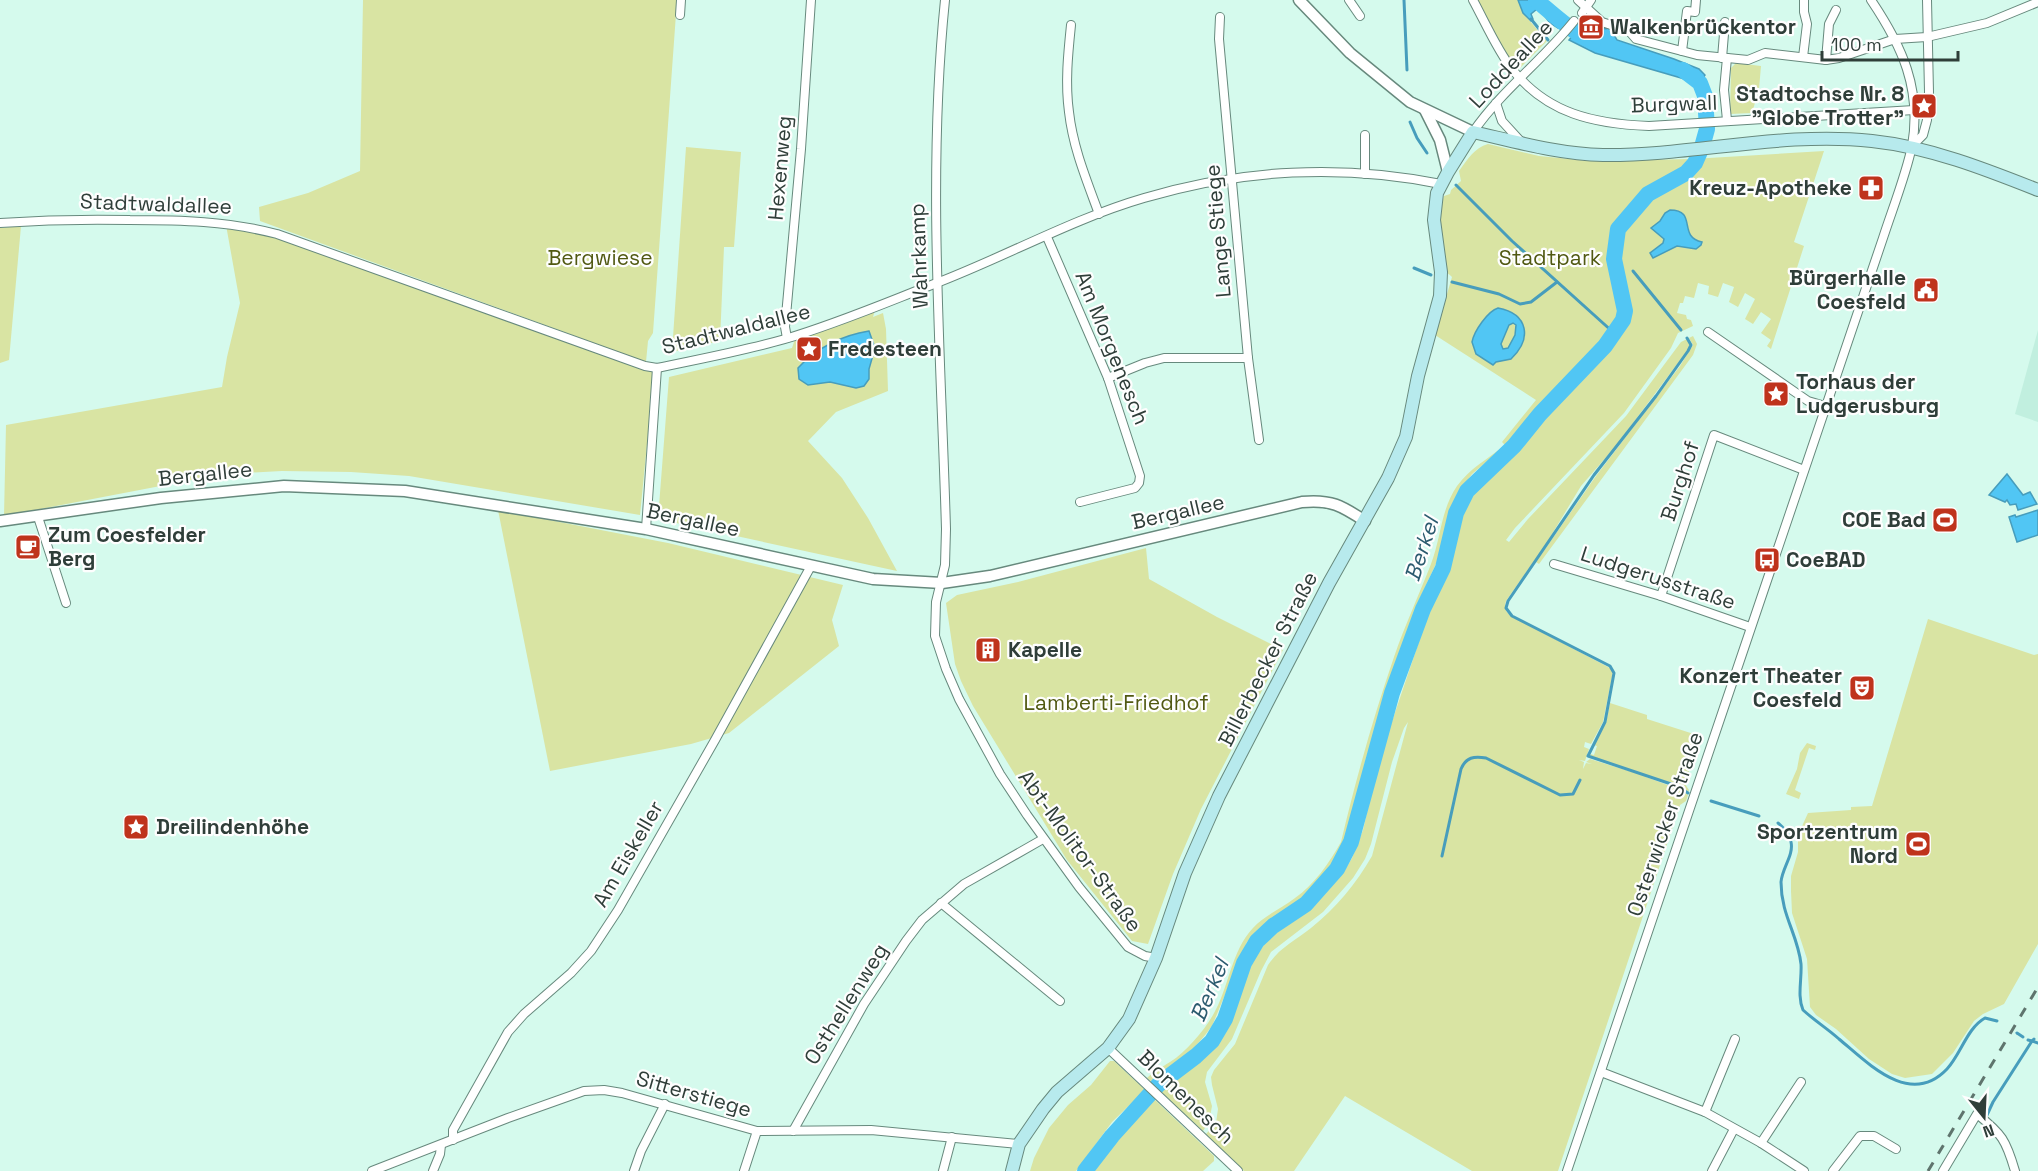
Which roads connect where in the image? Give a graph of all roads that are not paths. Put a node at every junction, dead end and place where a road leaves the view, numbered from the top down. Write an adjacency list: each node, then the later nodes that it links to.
1 (681, 0): 15 (street)
2 (811, 0): 46 (street, Hexenweg)
3 (945, 0): 44 (street, Wahrkamp)
4 (1299, 0): 29 (street)
5 (1349, 0): 16 (street)
6 (1473, 0): 27 (street, Burgwall)
7 (1578, 0): 13 (street)
8 (1696, 0): 23 (street)
9 (1804, 0): 24 (street)
10 (1871, 0): 22 (street)
11 (1928, 0): 21 (street)
12 (2038, 2): 21 (street)
13 (1587, 6): 23 (street)
14 (1836, 10): 26 (street)
15 (680, 15)
16 (1360, 16)
17 (1220, 17): 38 (street, Lange Stiege)
18 (1574, 21): 27 (street, Loddeallee)
19 (1725, 22): 25 (street)
20 (1071, 25): 41 (street)
21 (1927, 37): 22 (street); 35 (street)
22 (1894, 39): 26 (street); 30 (street)
23 (1682, 51): 25 (street)
24 (1803, 57): 25 (street); 26 (street)
25 (1725, 58): 31 (street)
26 (1826, 60)
27 (1520, 79): 28 (street, Loddeallee); 31 (street, Burgwall)
28 (1496, 103): 32 (street, Loddeallee); 34 (street)
29 (1425, 110): 32 (street); 36 (street)
30 (1914, 110): 31 (street, Burgwall); 35 (street)
31 (1723, 120)
32 (1473, 132): 34 (main road); 36 (main road, Billerbecker Straße)
33 (1365, 135): 37 (street)
34 (1523, 144): 35 (main road)
35 (1912, 146): 40 (main road); 50 (street, Osterwicker Straße)
36 (1448, 172): 39 (main road, Billerbecker Straße)
37 (1365, 174): 38 (street, Stadtwaldallee); 39 (street, Stadtwaldallee)
38 (1231, 178): 41 (street, Stadtwaldallee); 47 (street, Lange Stiege)
39 (1441, 184): 56 (main road, Billerbecker Straße)
40 (2038, 190)
41 (1099, 214): 43 (street, Stadtwaldallee)
42 (0, 223): 48 (street, Stadtwaldallee)
43 (1047, 237): 44 (street, Stadtwaldallee); 49 (street, Am Morgenesch)
44 (937, 283): 46 (street, Stadtwaldallee); 60 (street, Wahrkamp)
45 (1708, 333): 50 (street)
46 (787, 338): 48 (street, Stadtwaldallee)
47 (1248, 358): 49 (street); 51 (street, Lange Stiege)
48 (657, 368): 57 (street)
49 (1108, 378): 53 (street, Am Morgenesch)
50 (1825, 406): 52 (street, Osterwicker Straße)
51 (1259, 440)
52 (1804, 470): 61 (street, Burghof); 63 (street, Osterwicker Straße)
53 (1080, 502)
54 (38, 517): 55 (street, Bergallee); 57 (street, Bergallee); 62 (street)
55 (0, 521)
56 (1365, 521): 60 (street, Bergallee); 66 (main road, Billerbecker Straße)
57 (646, 529): 59 (street, Bergallee)
58 (1554, 564): 61 (street, Ludgerusstraße)
59 (811, 566): 60 (street, Bergallee); 78 (street, Am Eiskeller)
60 (942, 583): 64 (street, Abt-Molitor-Straße)
61 (1661, 596): 63 (street, Ludgerusstraße)
62 (66, 603)
63 (1750, 627): 70 (street, Osterwicker Straße)
64 (1043, 839): 65 (street, Osthellenweg); 66 (street, Abt-Molitor-Straße)
65 (940, 903): 67 (street); 76 (street, Osthellenweg)
66 (1156, 958): 69 (main road, Billerbecker Straße)
67 (1060, 1000)
68 (1735, 1038): 73 (street)
69 (1108, 1048): 80 (main road, Billerbecker Straße); 89 (street, Blomenesch)
70 (1601, 1072): 73 (street); 90 (street, Osterwicker Straße)
71 (1801, 1082): 79 (street)
72 (665, 1104): 75 (street, Sitterstiege); 78 (street, Sitterstiege); 85 (street)
73 (1705, 1112): 74 (street)
74 (1734, 1129): 79 (street); 91 (street)
75 (757, 1131): 76 (street, Sitterstiege); 86 (street)
76 (793, 1131): 77 (street, Sitterstiege)
77 (952, 1137): 80 (street, Sitterstiege); 87 (street)
78 (453, 1140): 81 (street, Sitterstiege)
79 (1761, 1143): 92 (street)
80 (1019, 1144): 88 (main road, Billerbecker Straße)
81 (441, 1145): 83 (street, Sitterstiege); 84 (street)
82 (1896, 1149): 93 (street)
83 (372, 1171)
84 (433, 1171)
85 (634, 1171)
86 (744, 1171)
87 (943, 1171)
88 (1012, 1171)
89 (1238, 1171)
90 (1567, 1171)
91 (1712, 1171)
92 (1804, 1171)
93 (1833, 1171)
94 (1943, 1171): 95 (street)
95 (2015, 1171)

